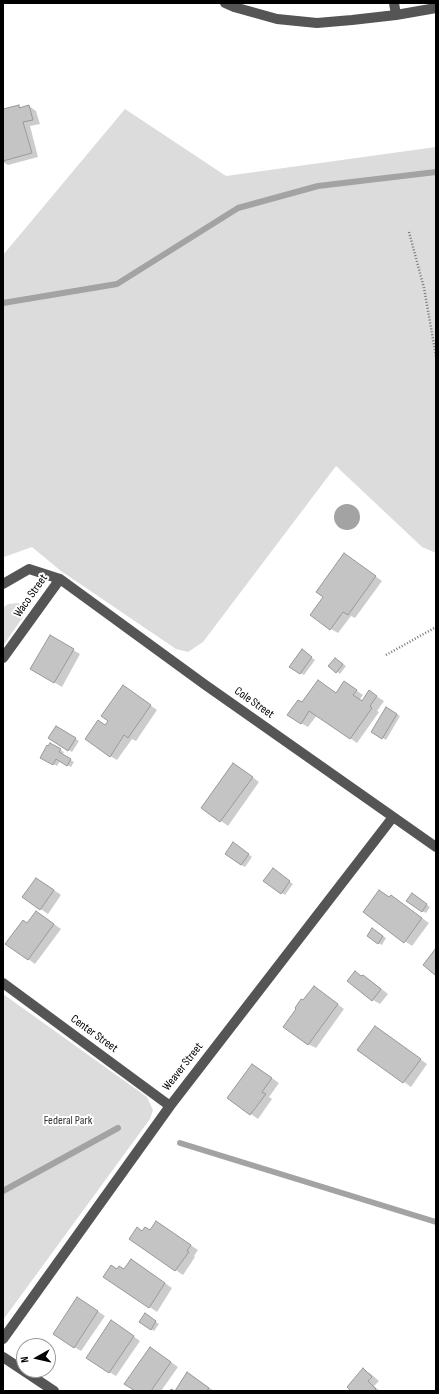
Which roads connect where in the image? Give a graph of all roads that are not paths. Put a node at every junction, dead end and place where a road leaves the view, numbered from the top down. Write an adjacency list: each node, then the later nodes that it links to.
1 (226, 3): 4 (street)
2 (394, 3): 4 (street)
3 (436, 8): 4 (street)
4 (396, 15)
5 (60, 579): 6 (street, Waco Street); 7 (street, Waco Street); 8 (street, Cole Street)
6 (3, 584)
7 (3, 658)
8 (393, 816): 9 (street, Cole Street); 11 (street, Weaver Street)
9 (436, 847)
10 (3, 984): 11 (street, Center Street)
11 (170, 1106): 12 (street, Weaver Street)
12 (3, 1339)
13 (3, 1357): 14 (street)
14 (54, 1391)

